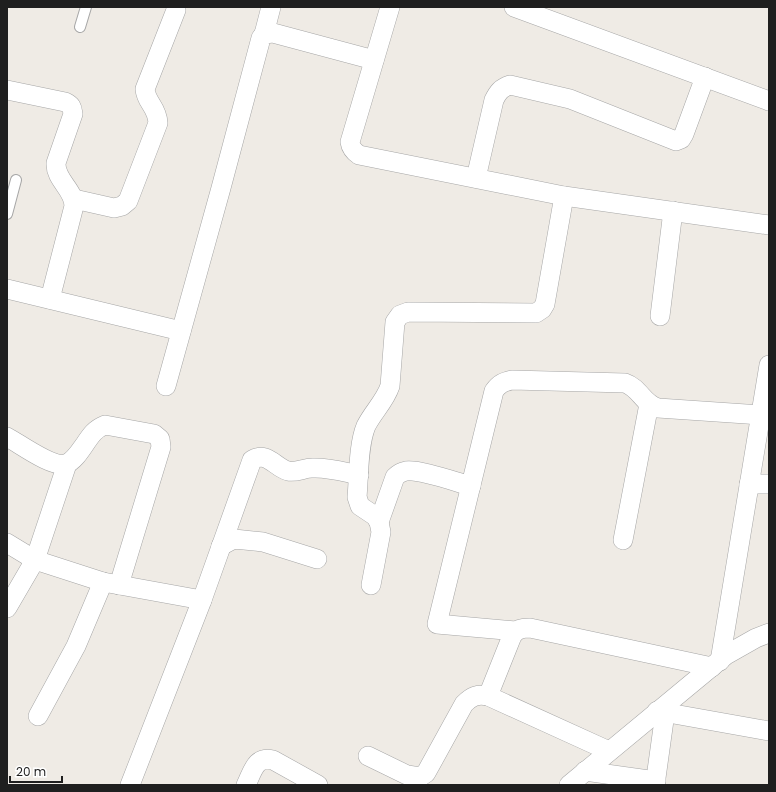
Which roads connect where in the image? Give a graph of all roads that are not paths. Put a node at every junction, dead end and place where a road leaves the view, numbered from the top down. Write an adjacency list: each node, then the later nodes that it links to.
1 (86, 7): 6 (lane)
2 (271, 7): 7 (street)
3 (390, 7): 8 (street)
4 (514, 7): 9 (street)
5 (176, 10): 15 (street)
6 (80, 27)
7 (264, 34): 8 (street); 22 (street)
8 (374, 60): 12 (street)
9 (705, 77): 11 (street); 12 (street)
10 (7, 90): 15 (street)
11 (769, 101)
12 (476, 178): 14 (street)
13 (16, 180): 17 (lane)
14 (564, 196): 16 (street); 29 (street)
15 (74, 199): 20 (street)
16 (673, 211): 18 (street); 21 (street)
17 (7, 214)
18 (769, 225)
19 (7, 289): 20 (street)
20 (50, 299): 22 (street)
21 (660, 316)
22 (181, 331): 24 (street)
23 (769, 365): 26 (street)
24 (166, 386)
25 (649, 404): 26 (street); 32 (street); 34 (street)
26 (761, 415): 30 (street)
27 (7, 437): 28 (street)
28 (67, 464): 38 (street); 39 (street)
29 (359, 475): 33 (street); 36 (street)
30 (749, 484): 31 (street); 45 (street)
31 (769, 484)
32 (471, 486): 33 (street); 43 (street)
33 (380, 522): 40 (street)
34 (623, 540)
35 (7, 543): 38 (street)
36 (221, 546): 37 (street); 41 (street)
37 (317, 559)
38 (35, 560): 39 (street); 42 (street)
39 (111, 584): 41 (street); 48 (street)
40 (371, 584)
41 (202, 600): 55 (street)
42 (7, 608)
43 (515, 631): 45 (street); 46 (street)
44 (769, 633): 45 (street)
45 (716, 664): 47 (street)
46 (488, 696): 50 (street); 53 (street)
47 (661, 712): 49 (street); 50 (street); 54 (street)
48 (38, 716)
49 (769, 732)
50 (609, 750): 52 (street)
51 (368, 756): 53 (street)
52 (585, 771): 54 (street); 58 (street)
53 (425, 779)
54 (656, 783)
55 (130, 785)
56 (246, 785): 57 (street)
57 (318, 785)
58 (568, 785)

